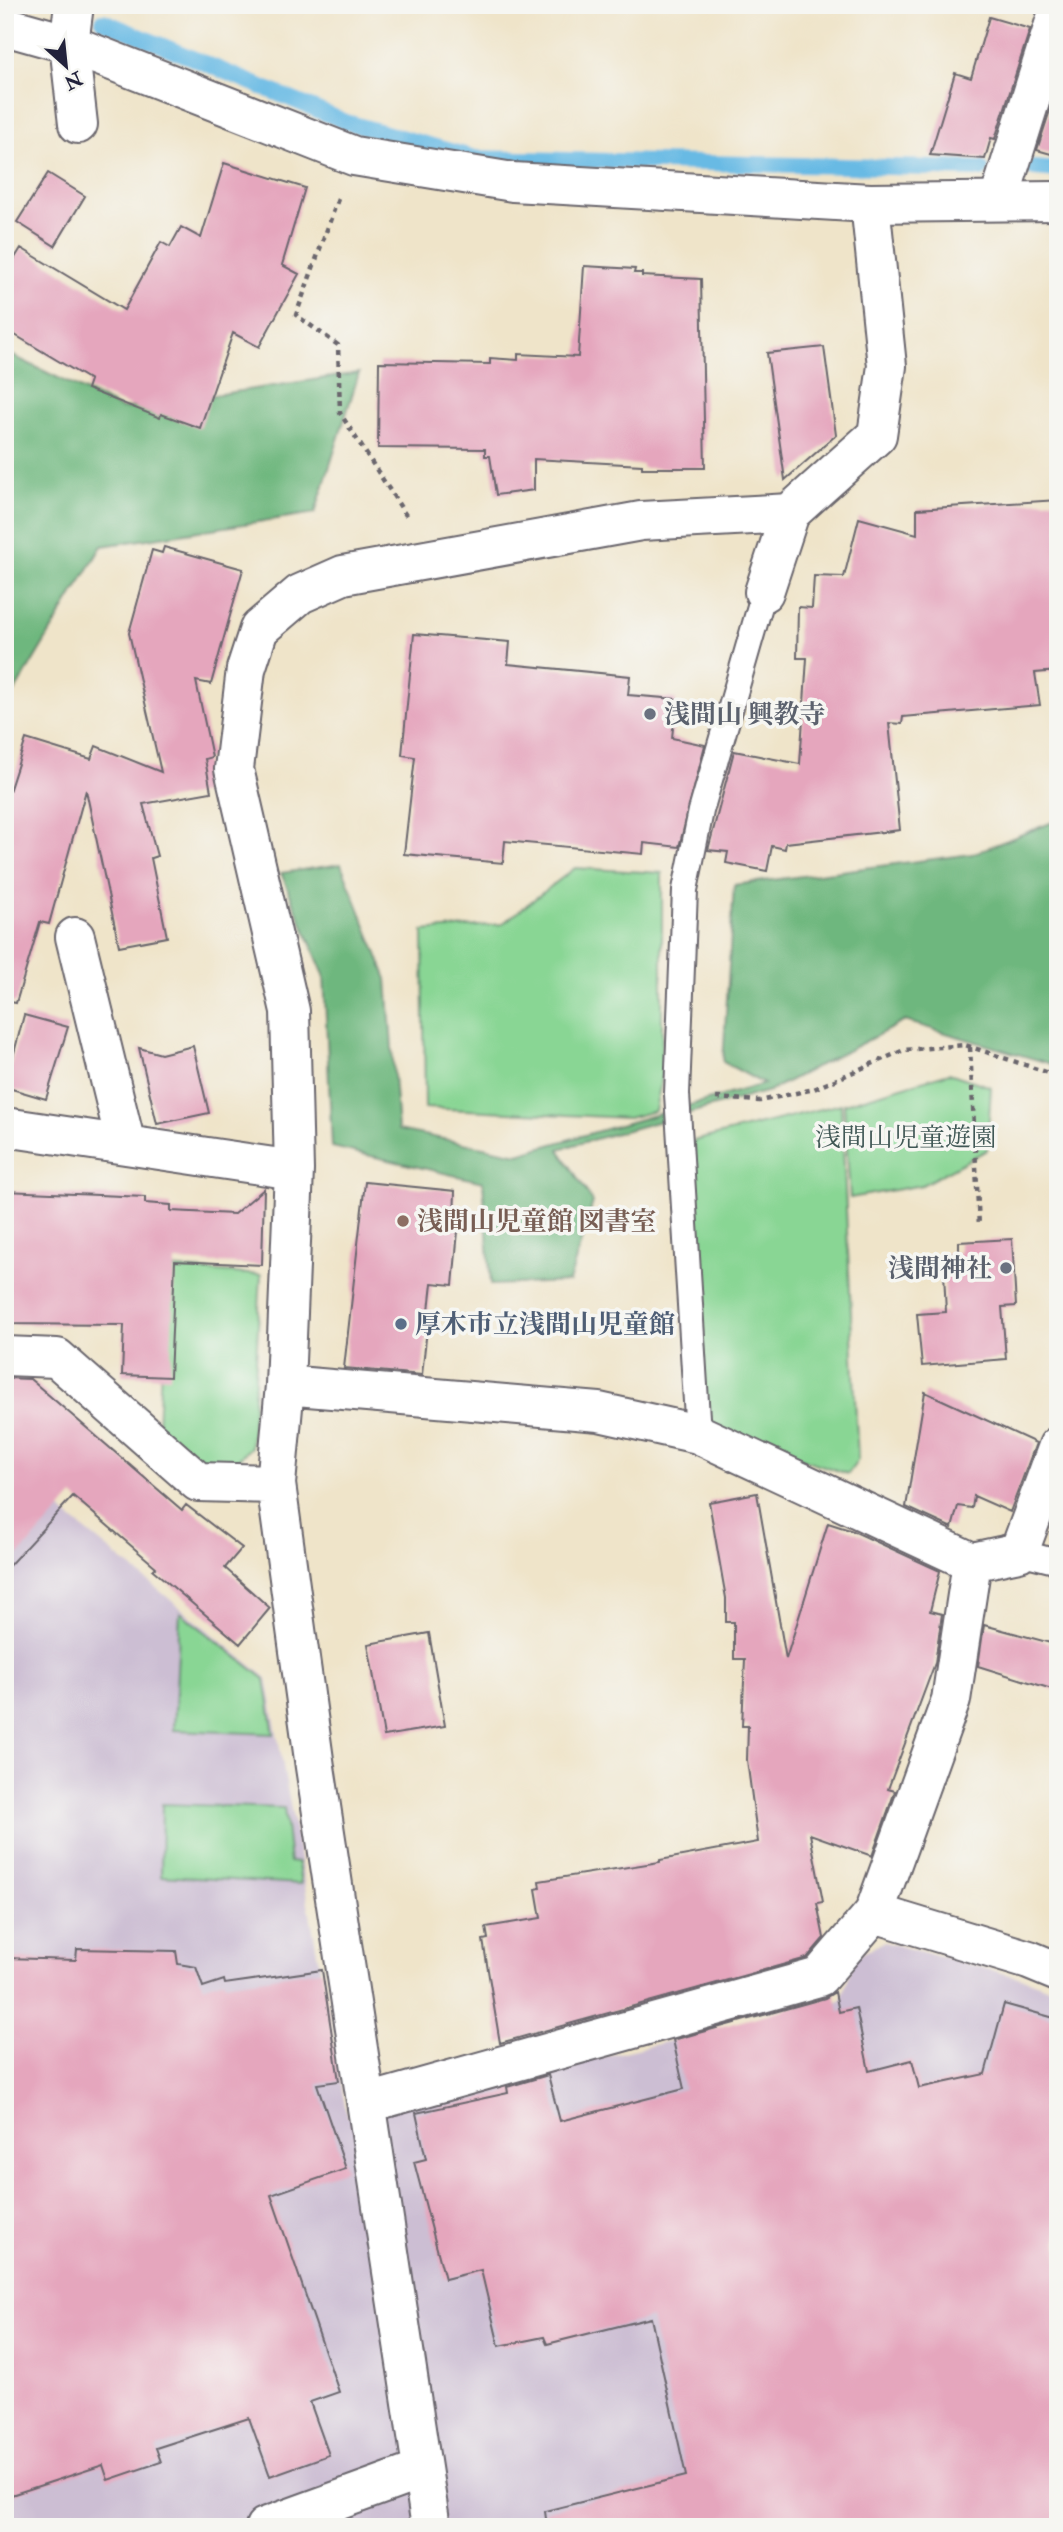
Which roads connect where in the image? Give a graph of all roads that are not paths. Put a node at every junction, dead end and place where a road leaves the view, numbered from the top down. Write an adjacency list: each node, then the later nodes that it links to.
1 (74, 5): 4 (street)
2 (1058, 12): 6 (street)
3 (5, 26): 4 (street)
4 (69, 44): 5 (street); 8 (street)
5 (78, 124)
6 (999, 200): 7 (street); 8 (street)
7 (1058, 201)
8 (870, 203): 9 (street)
9 (790, 513): 10 (street); 14 (street)
10 (764, 592): 17 (lane)
11 (75, 937): 13 (street)
12 (5, 1127): 13 (street)
13 (126, 1145): 14 (street)
14 (294, 1170): 16 (street)
15 (5, 1356): 19 (street)
16 (285, 1385): 17 (street); 19 (street)
17 (698, 1434): 21 (street)
18 (1058, 1446): 20 (street)
19 (276, 1484): 25 (street)
20 (1019, 1552): 21 (street); 22 (lane)
21 (972, 1562): 23 (street)
22 (1058, 1562)
23 (874, 1913): 24 (street); 25 (street)
24 (1058, 1972)
25 (368, 2103): 26 (street)
26 (422, 2470): 27 (street); 28 (street)
27 (265, 2527)
28 (431, 2527)

